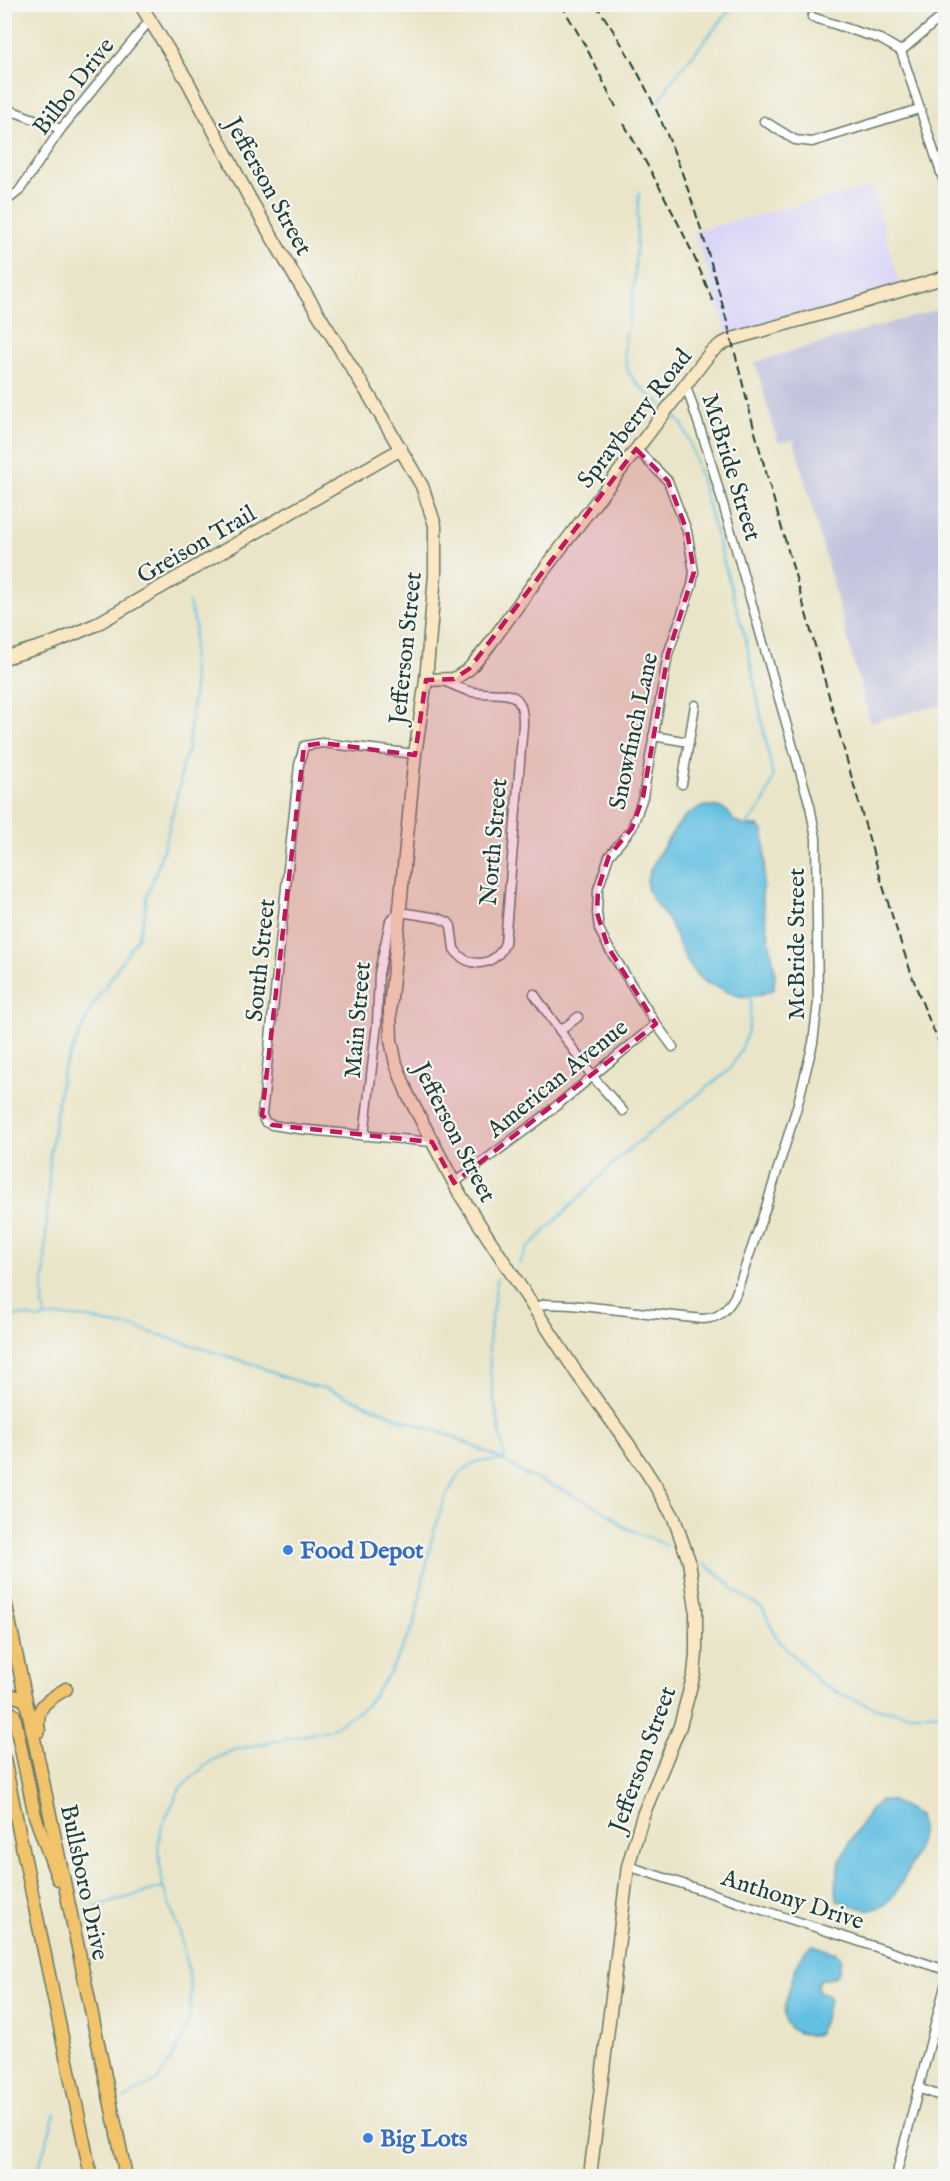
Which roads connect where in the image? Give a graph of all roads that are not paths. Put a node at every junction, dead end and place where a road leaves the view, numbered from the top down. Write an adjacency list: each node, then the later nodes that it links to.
1 (140, 4): 4 (street, Jefferson Street)
2 (945, 13): 5 (street)
3 (812, 17): 5 (street)
4 (150, 20): 9 (street, Bilbo Drive); 15 (street, Jefferson Street)
5 (900, 51): 7 (street)
6 (4, 108): 9 (street)
7 (920, 109): 8 (street); 10 (street)
8 (764, 121)
9 (61, 129): 12 (street, Bilbo Drive)
10 (942, 163): 11 (street)
11 (945, 188)
12 (4, 203)
13 (945, 277): 14 (street, Sprayberry Road)
14 (686, 386): 16 (street, Sprayberry Road); 36 (street, McBride Street)
15 (401, 449): 17 (street, Greison Trail); 18 (street, Jefferson Street)
16 (636, 449): 19 (street, Sprayberry Road); 21 (street, Snowfinch Lane)
17 (4, 658)
18 (426, 680): 19 (street, Sprayberry Road); 23 (street, Jefferson Street)
19 (443, 681): 25 (street, North Street)
20 (695, 705): 22 (street)
21 (653, 736): 22 (street); 28 (street, Snowfinch Lane)
22 (689, 742): 24 (street)
23 (416, 754): 25 (street, Jefferson Street); 33 (street, South Street)
24 (682, 784)
25 (400, 912): 33 (street, Main Street); 34 (street, Jefferson Street)
26 (534, 994): 29 (street)
27 (578, 1017): 29 (street)
28 (656, 1024): 30 (street, Snowfinch Lane); 31 (street, American Avenue)
29 (560, 1031): 31 (street)
30 (673, 1047)
31 (592, 1076): 32 (street); 35 (street, American Avenue)
32 (623, 1111)
33 (364, 1136): 34 (street, South Street)
34 (432, 1142): 35 (street, Jefferson Street)
35 (454, 1184): 36 (street, Jefferson Street)
36 (533, 1308): 44 (street, Jefferson Street)
37 (4, 1596): 40 (main road, Bullsboro Drive)
38 (4, 1683): 40 (main road)
39 (66, 1689): 43 (main road)
40 (24, 1699): 41 (street); 43 (main road, Bullsboro Drive)
41 (4, 1705): 45 (main road)
42 (4, 1759): 50 (main road)
43 (41, 1777): 45 (main road, Bullsboro Drive)
44 (628, 1866): 46 (street, Anthony Drive); 54 (street, Jefferson Street)
45 (68, 1900): 53 (main road, Bullsboro Drive)
46 (945, 1970)
47 (945, 1982): 48 (street)
48 (918, 2088): 49 (street); 55 (street)
49 (945, 2098)
50 (84, 2144): 51 (main road); 52 (main road)
51 (91, 2176)
52 (97, 2176)
53 (126, 2176)
54 (590, 2176)
55 (897, 2176)

